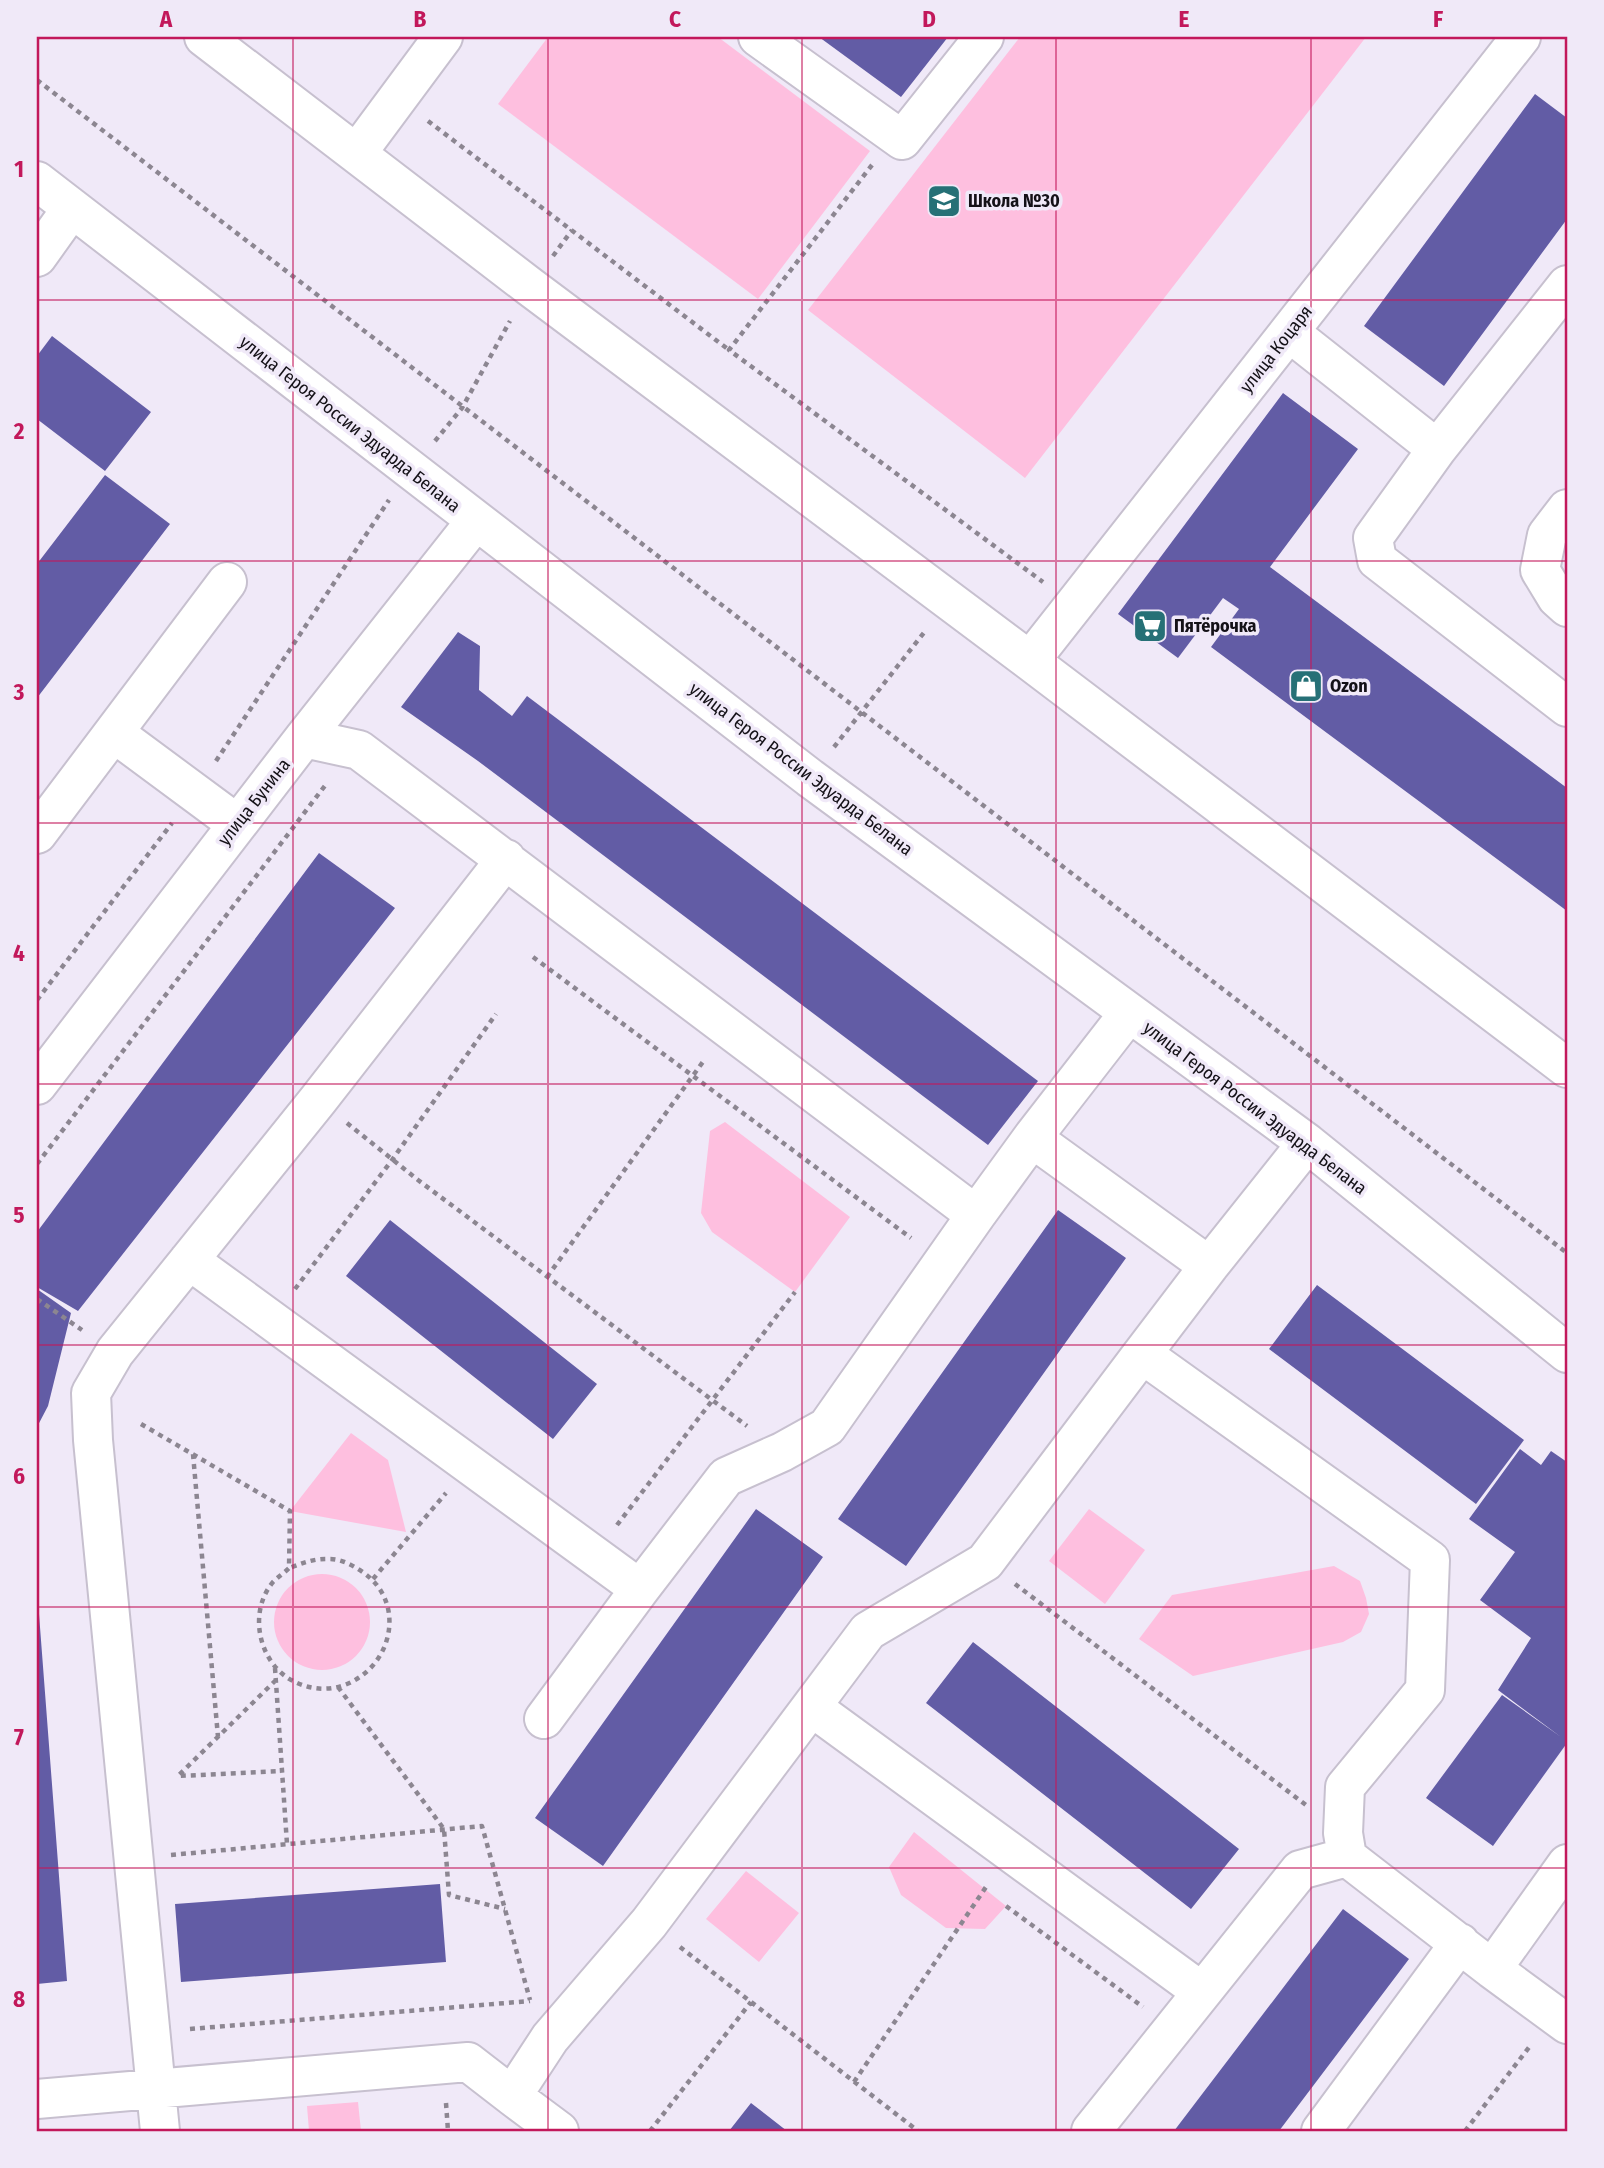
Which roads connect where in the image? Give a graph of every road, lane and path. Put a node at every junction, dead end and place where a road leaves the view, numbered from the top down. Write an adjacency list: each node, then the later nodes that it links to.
1 (204, 37): 9 (street)
2 (443, 37): 7 (street)
3 (758, 37): 8 (street)
4 (984, 37): 8 (street)
5 (1521, 37): 15 (street, улица Коцаря)
6 (37, 80): 17 (path)
7 (397, 98): 9 (street); 16 (path)
8 (896, 135): 16 (path)
9 (357, 153): 14 (street)
10 (37, 181): 11 (street, улица Героя России Эдуарда Белана)
11 (72, 208): 12 (street); 19 (street, улица Героя России Эдуарда Белана)
12 (37, 257)
13 (1567, 285): 18 (street)
14 (529, 286): 17 (path); 23 (street)
15 (1289, 332): 18 (street); 24 (street, улица Коцаря)
16 (729, 350): 24 (path)
17 (462, 408): 19 (path); 28 (path)
18 (1437, 449): 27 (street)
19 (411, 471): 21 (street, улица Героя России Эдуарда Белана); 32 (path)
20 (1567, 509): 25 (street)
21 (475, 522): 30 (street, улица Бунина); 31 (street, улица Героя России Эдуарда Белана)
22 (227, 582): 29 (street)
23 (950, 600): 26 (street); 28 (path)
24 (1074, 605): 26 (street, улица Коцаря)
25 (1567, 607)
26 (1030, 661): 41 (street)
27 (1567, 707)
28 (862, 712): 31 (path); 47 (path)
29 (114, 733): 32 (street); 34 (street)
30 (304, 738): 33 (street, улица Бунина); 35 (street)
31 (810, 778): 38 (street, улица Героя России Эдуарда Белана)
32 (194, 793): 33 (street); 37 (path)
33 (237, 824): 43 (street, улица Бунина)
34 (37, 834)
35 (506, 859): 40 (street); 48 (street)
36 (533, 957): 42 (path)
37 (37, 1000)
38 (1129, 1013): 44 (street); 45 (street, улица Героя России Эдуарда Белана)
39 (496, 1014): 54 (path)
40 (728, 1027): 42 (path); 46 (street)
41 (1566, 1064)
42 (693, 1076): 49 (path); 51 (path)
43 (37, 1085)
44 (1032, 1138): 46 (street); 50 (street)
45 (1307, 1143): 50 (street); 56 (street, улица Героя России Эдуарда Белана)
46 (976, 1215): 49 (street)
47 (1567, 1253)
48 (189, 1260): 54 (street); 55 (street)
49 (943, 1262): 65 (street)
50 (1209, 1266): 57 (street)
51 (547, 1277)
52 (795, 1293): 61 (path)
53 (37, 1298): 55 (path)
54 (272, 1321): 61 (street)
55 (115, 1352): 88 (street)
56 (1567, 1353)
57 (1142, 1354): 62 (street); 75 (street)
58 (141, 1424): 59 (path)
59 (193, 1454): 63 (path); 71 (path)
60 (447, 1493): 64 (path)
61 (594, 1555): 65 (street)
62 (985, 1562): 69 (street); 75 (path)
63 (289, 1568): 64 (path); 66 (path)
64 (373, 1579): 68 (path)
65 (640, 1589): 70 (street)
66 (275, 1668): 67 (path); 68 (path)
67 (276, 1680): 71 (path); 72 (path)
68 (338, 1688): 73 (path)
69 (813, 1708): 76 (street); 81 (street)
70 (544, 1719)
71 (218, 1737): 72 (path)
72 (281, 1771): 74 (path)
73 (444, 1829): 74 (path); 80 (path); 80 (path)
74 (287, 1844): 77 (path)
75 (1345, 1845): 82 (street); 84 (street)
76 (1010, 1852): 84 (street); 89 (path)
77 (167, 1855)
78 (1567, 1864): 83 (street)
79 (1006, 1906): 87 (path)
80 (505, 1909): 88 (path)
81 (649, 1923): 85 (path); 91 (street)
82 (1460, 1943): 83 (street); 98 (street)
83 (1492, 1969): 86 (street)
84 (1202, 1992): 87 (street)
85 (751, 2002): 89 (path); 95 (path)
86 (1560, 2019): 99 (path)
87 (1173, 2029): 97 (street)
88 (151, 2033): 90 (street)
89 (854, 2082): 96 (path)
90 (156, 2089): 91 (street); 92 (street); 93 (street)
91 (512, 2096): 94 (street)
92 (37, 2099)
93 (160, 2131)
94 (558, 2131)
95 (650, 2131)
96 (918, 2131)
97 (1091, 2131)
98 (1321, 2131)
99 (1465, 2131)

